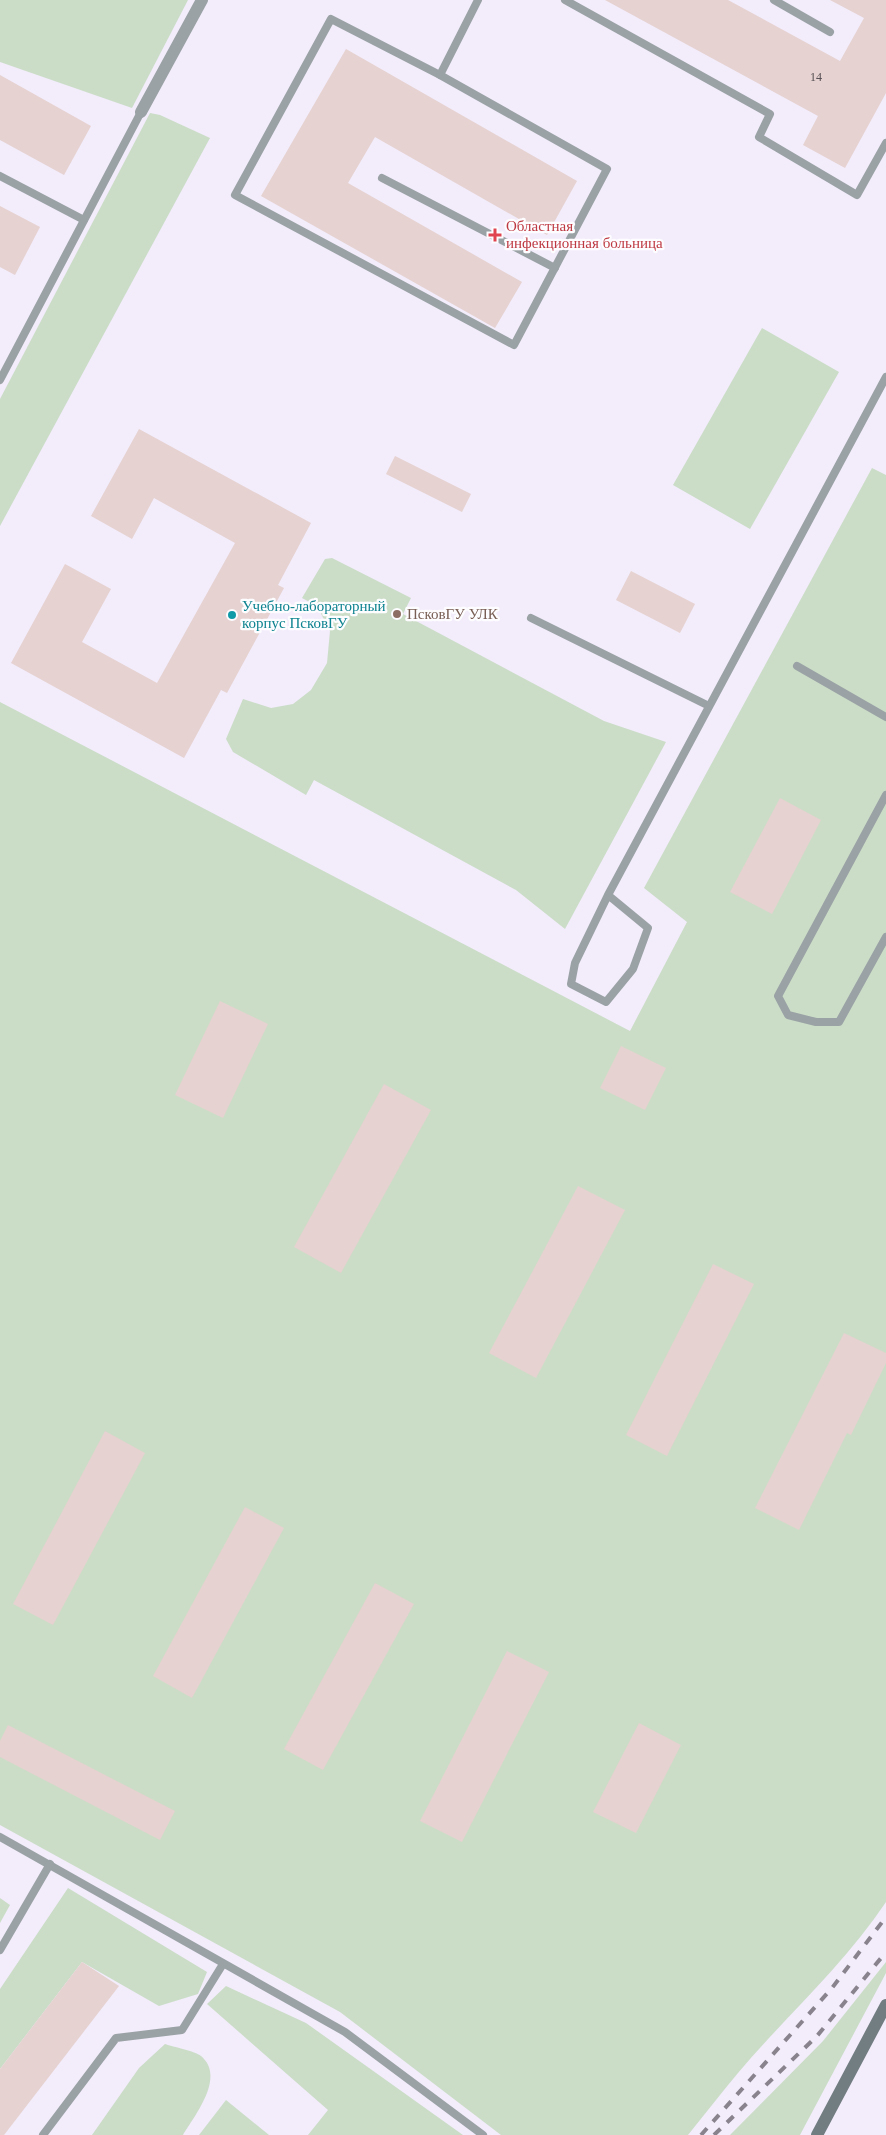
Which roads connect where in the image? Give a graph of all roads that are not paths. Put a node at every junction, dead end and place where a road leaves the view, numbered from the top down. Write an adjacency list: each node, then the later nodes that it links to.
1 (202, 0): 7 (street)
2 (478, 0): 6 (lane)
3 (566, 0): 8 (lane)
4 (774, 0): 5 (lane)
5 (830, 32)
6 (440, 75): 12 (lane); 12 (lane)
7 (142, 112): 11 (lane)
8 (886, 143)
9 (0, 176): 11 (lane)
10 (382, 178): 12 (lane)
11 (84, 220): 14 (lane)
12 (555, 268)
13 (886, 377): 17 (lane)
14 (0, 380)
15 (532, 618): 17 (lane)
16 (797, 666): 18 (lane)
17 (709, 706): 20 (lane)
18 (886, 717)
19 (886, 795): 21 (lane)
20 (608, 895): 20 (lane)
21 (886, 937)
22 (0, 1837): 23 (lane)
23 (50, 1864): 24 (lane); 25 (lane)
24 (0, 1950)
25 (223, 1964): 27 (lane); 28 (lane)
26 (886, 2005): 29 (main road)
27 (43, 2135)
28 (483, 2135)
29 (816, 2135)

